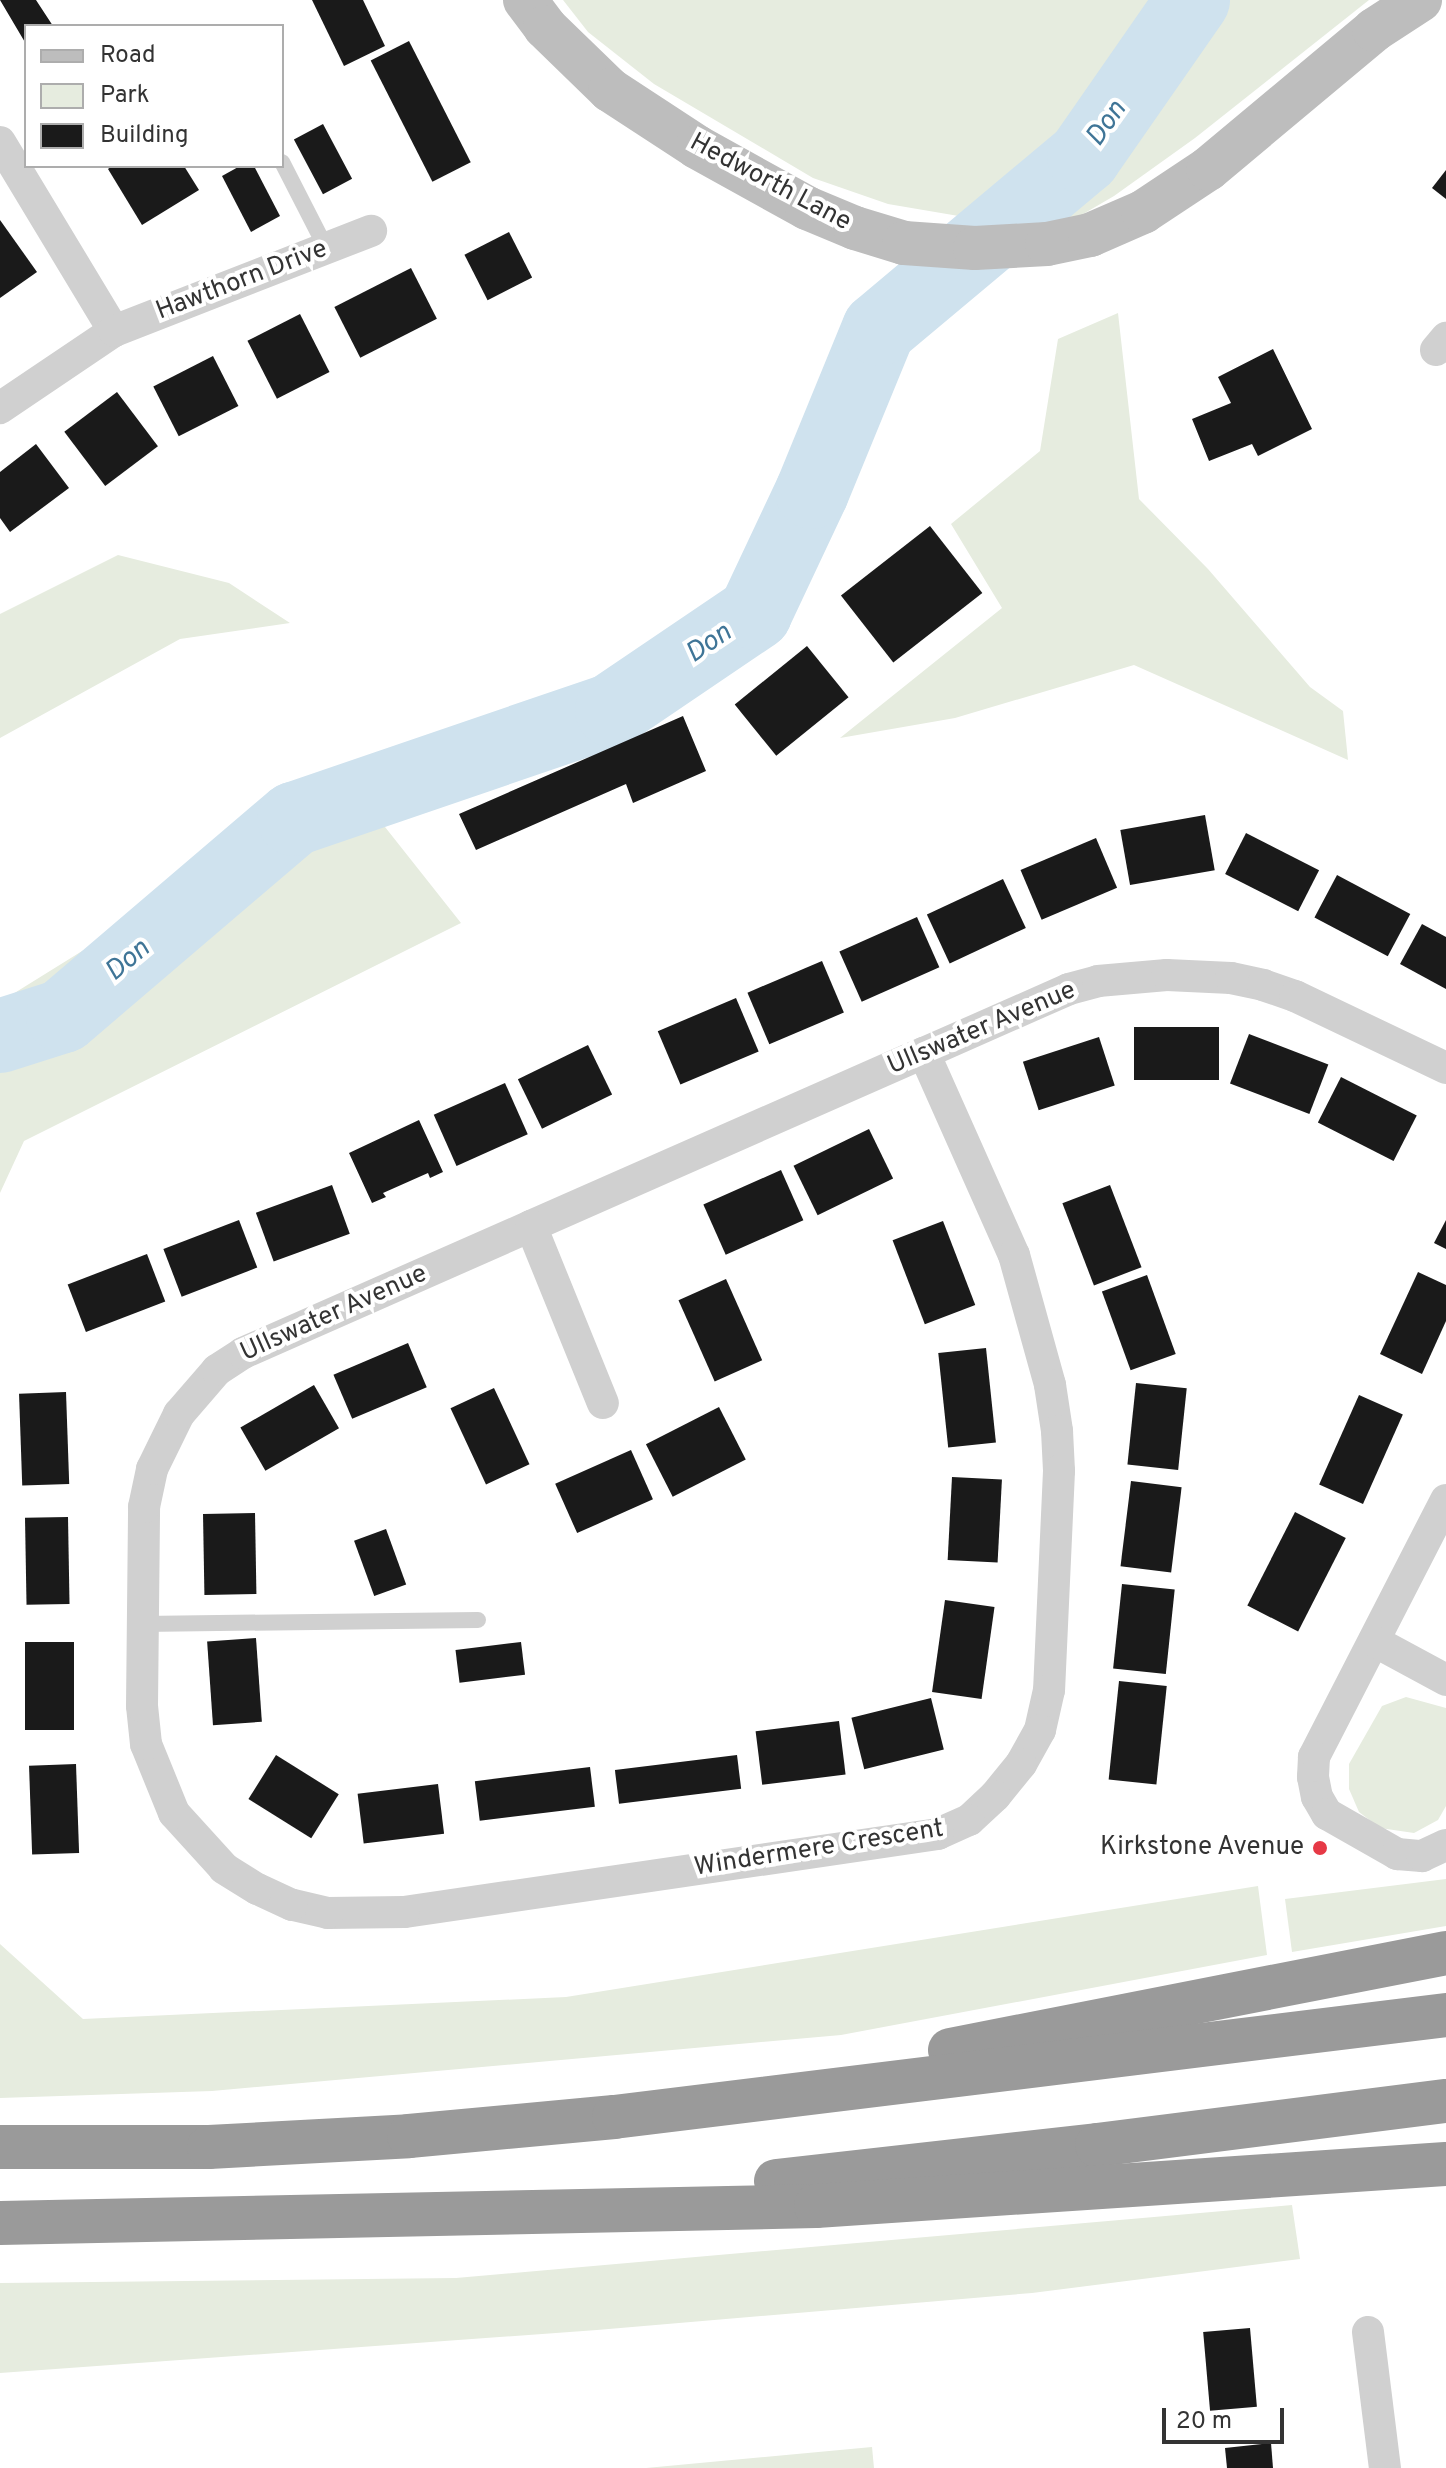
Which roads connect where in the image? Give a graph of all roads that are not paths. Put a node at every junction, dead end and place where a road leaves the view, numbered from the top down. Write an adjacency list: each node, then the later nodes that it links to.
1 (525, 0): 2 (street, Hedworth Lane)
2 (1420, 0)
3 (0, 142): 7 (street)
4 (284, 166): 6 (lane)
5 (371, 231): 6 (street, Hawthorn Drive)
6 (326, 248): 7 (street, Hawthorn Drive)
7 (114, 331): 8 (street, Hawthorn Drive)
8 (0, 408)
9 (924, 1053): 10 (street, Ullswater Avenue); 11 (street, Ullswater Avenue); 18 (street, Windermere Crescent)
10 (1446, 1068)
11 (531, 1226): 12 (street); 15 (street, Ullswater Avenue)
12 (603, 1403)
13 (1446, 1500): 16 (street)
14 (478, 1620): 15 (lane)
15 (142, 1624): 18 (street, Ullswater Avenue)
16 (1374, 1641): 17 (street); 19 (street)
17 (1446, 1680)
18 (174, 1813)
19 (1446, 1845)
20 (1446, 1953): 23 (highway)
21 (1446, 2015): 23 (highway)
22 (1446, 2101): 26 (highway)
23 (614, 2117): 24 (highway)
24 (0, 2147)
25 (1446, 2164): 26 (highway)
26 (499, 2211): 27 (highway)
27 (0, 2223)
28 (1368, 2332): 29 (street)
29 (1385, 2468)

